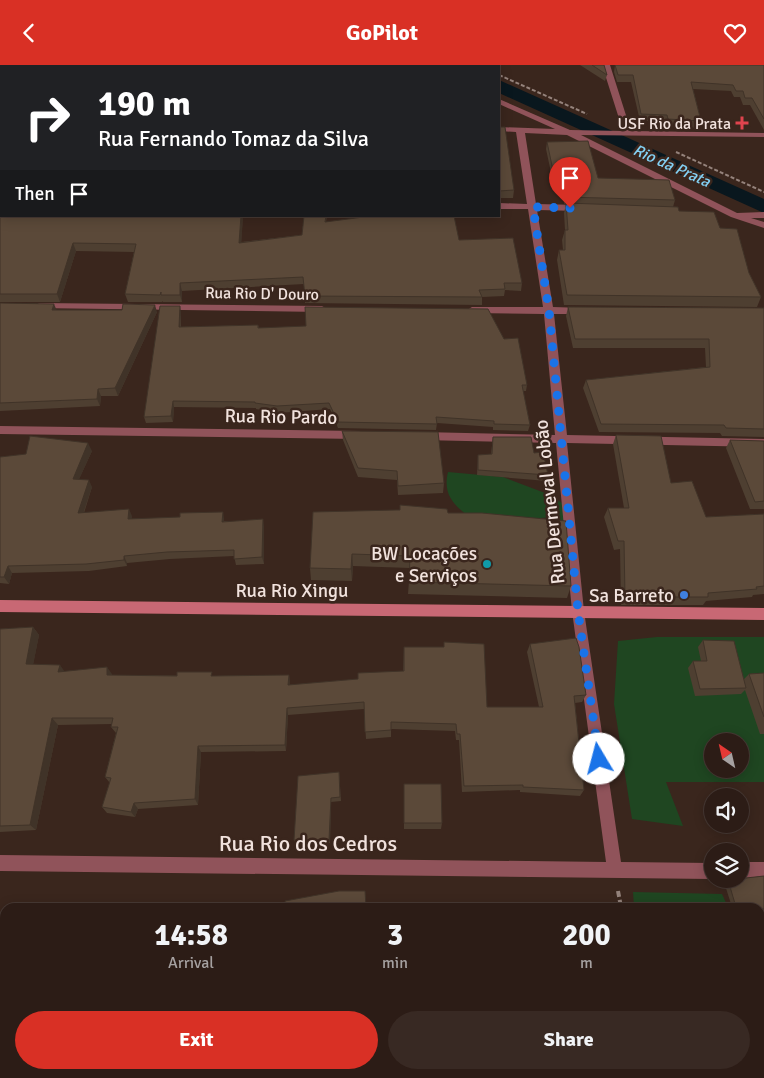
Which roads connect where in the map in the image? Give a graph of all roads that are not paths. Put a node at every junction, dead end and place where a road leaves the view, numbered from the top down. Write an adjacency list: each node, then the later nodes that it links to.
1 (608, 66): 2 (street); 7 (street)
2 (618, 67)
3 (500, 101): 6 (street)
4 (500, 129): 5 (street)
5 (520, 129): 6 (street); 10 (street, Rua Dermeval Lobão)
6 (566, 131): 7 (street); 13 (street)
7 (625, 133): 8 (street)
8 (764, 135)
9 (500, 206): 10 (street)
10 (533, 207): 11 (street); 19 (street, Rua Dermeval Lobão)
11 (590, 209)
12 (705, 213): 13 (street)
13 (734, 215): 14 (street); 15 (street)
14 (759, 215)
15 (764, 225)
16 (30, 306): 17 (street, Rua Rio D' Douro)
17 (330, 309)
18 (460, 310): 19 (street)
19 (549, 311): 20 (street); 24 (street, Rua Dermeval Lobão)
20 (597, 311)
21 (0, 430): 22 (street, Rua Rio Pardo)
22 (374, 435)
23 (413, 435): 24 (street)
24 (561, 437): 25 (street); 27 (street, Rua Dermeval Lobão)
25 (764, 443)
26 (0, 606): 27 (main road, Rua Rio Xingu)
27 (578, 611): 28 (main road, Rua Rio Xingu); 31 (street, Rua Dermeval Lobão)
28 (764, 613)
29 (0, 863): 31 (street, Rua Rio dos Cedros)
30 (764, 870): 33 (street)
31 (615, 871): 32 (street, Rua Rio dos Cedros)
32 (704, 871)
33 (749, 871)

